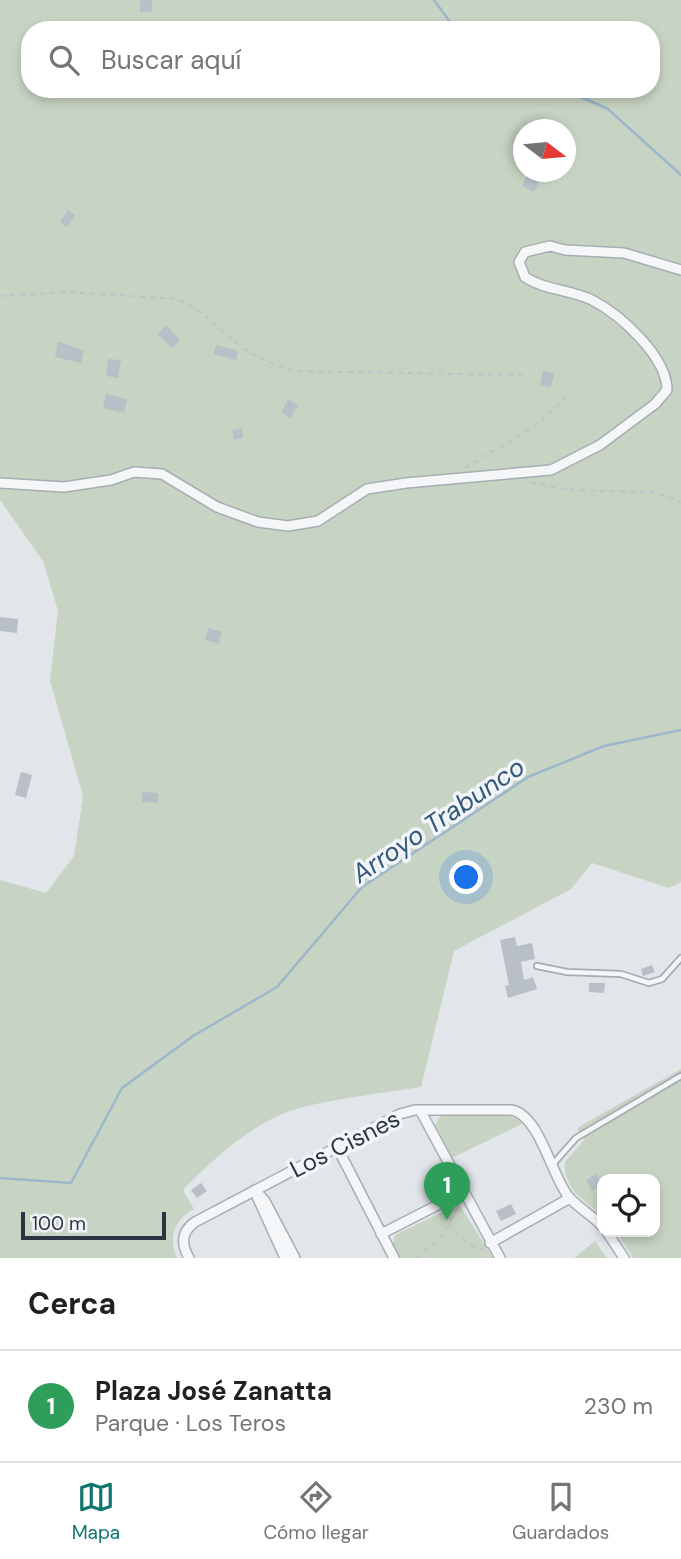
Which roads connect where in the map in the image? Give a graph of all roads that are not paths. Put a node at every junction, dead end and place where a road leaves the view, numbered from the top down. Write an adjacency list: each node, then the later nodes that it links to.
1 (681, 270): 2 (street)
2 (0, 483)
3 (681, 958): 4 (lane)
4 (537, 966)
5 (681, 1076): 8 (lane)
6 (420, 1110): 7 (street, Los Cisnes); 8 (street, Los Cisnes); 10 (street)
7 (337, 1147): 9 (street, Los Cisnes); 13 (street)
8 (552, 1166): 11 (street)
9 (255, 1191): 16 (street, Los Cisnes); 17 (street); 18 (street)
10 (463, 1192): 13 (street); 15 (street)
11 (570, 1198): 12 (street); 15 (street)
12 (597, 1222)
13 (381, 1234): 19 (street)
14 (610, 1237): 21 (street)
15 (489, 1247): 20 (street)
16 (188, 1258)
17 (285, 1258)
18 (295, 1258)
19 (394, 1258)
20 (500, 1258)
21 (624, 1258)

